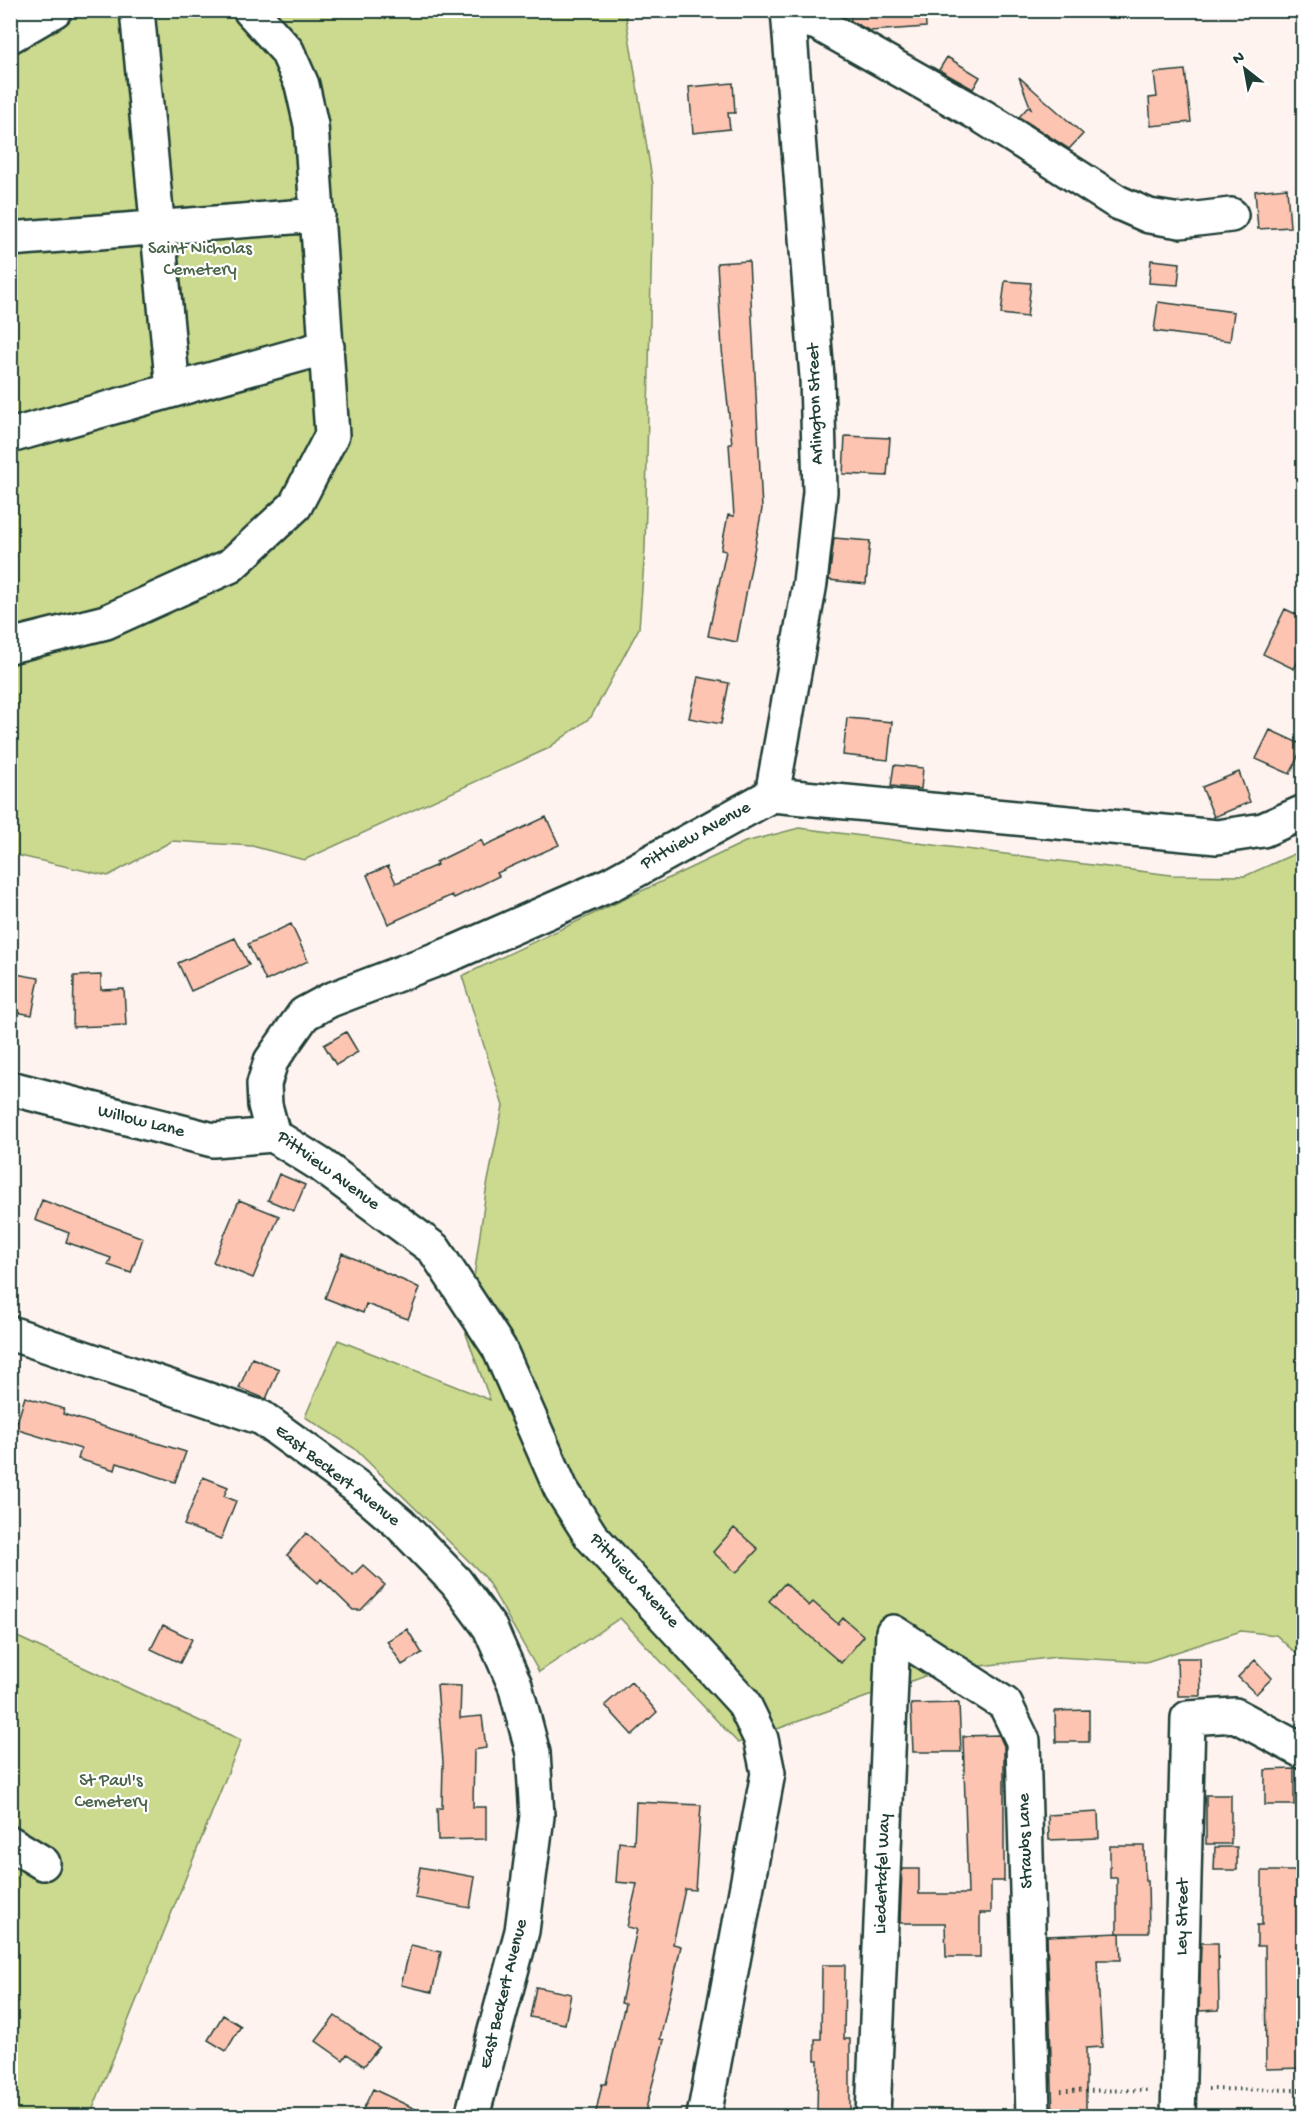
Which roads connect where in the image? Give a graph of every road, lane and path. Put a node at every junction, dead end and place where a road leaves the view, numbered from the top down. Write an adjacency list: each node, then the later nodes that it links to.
1 (55, 10): 5 (street)
2 (137, 10): 8 (street)
3 (250, 10): 6 (street)
4 (788, 13): 7 (street); 14 (street, Arlington Street)
5 (10, 36)
6 (318, 215): 8 (street); 10 (street)
7 (1231, 215)
8 (158, 229): 9 (street); 11 (street)
9 (10, 239)
10 (327, 347): 11 (street); 13 (street)
11 (173, 390): 12 (street)
12 (10, 436)
13 (10, 646)
14 (772, 795): 15 (street, Pittview Avenue); 17 (street, Pittview Avenue)
15 (1304, 812)
16 (10, 1088): 17 (street, Willow Lane)
17 (273, 1135): 24 (street, Pittview Avenue)
18 (10, 1333): 23 (street, East Beckert Avenue)
19 (893, 1632): 25 (street, Liedertafel Way); 26 (street, Straubs Lane)
20 (1304, 1752): 27 (street, Ley Street)
21 (10, 1843): 22 (street)
22 (43, 1863)
23 (472, 2116)
24 (704, 2116)
25 (873, 2116)
26 (1033, 2116)
27 (1178, 2116)

